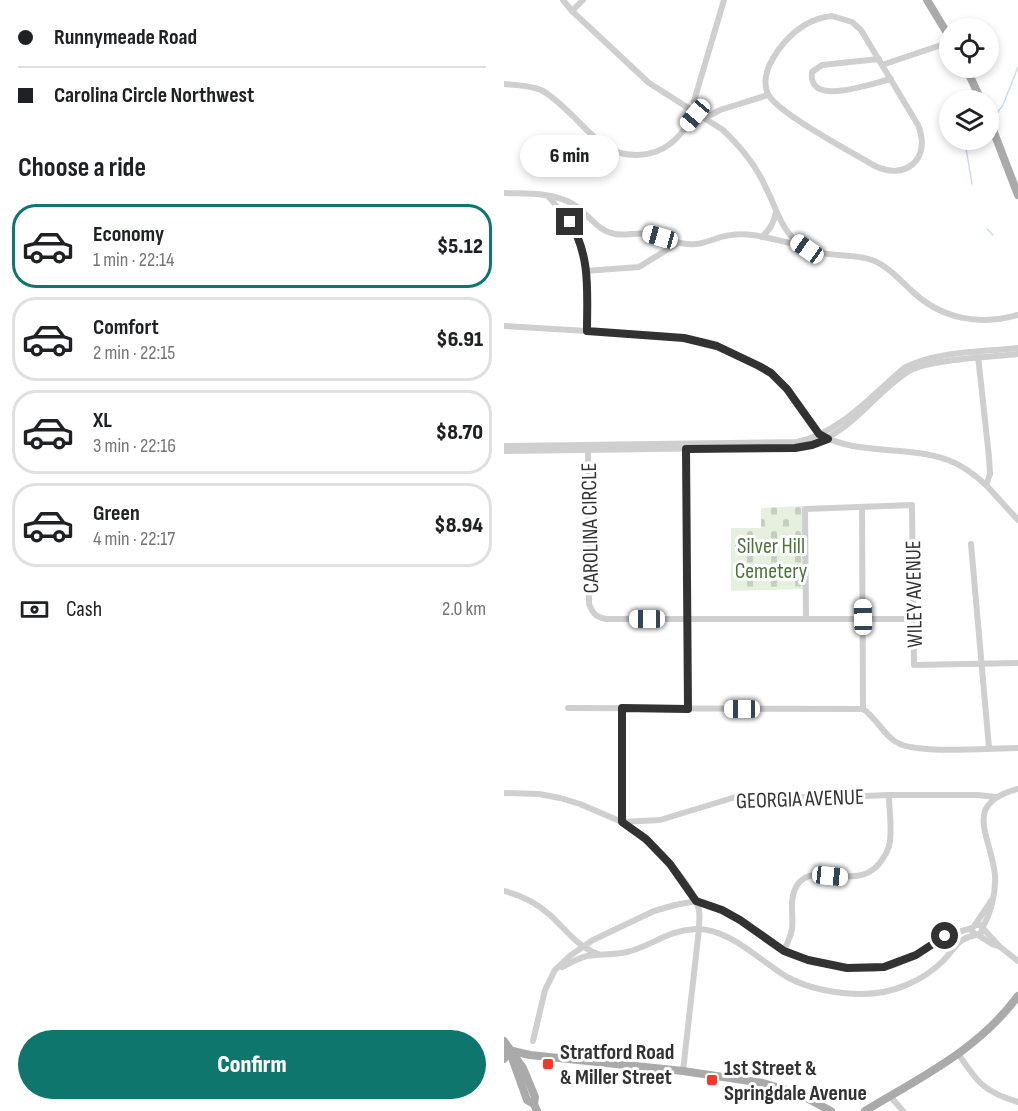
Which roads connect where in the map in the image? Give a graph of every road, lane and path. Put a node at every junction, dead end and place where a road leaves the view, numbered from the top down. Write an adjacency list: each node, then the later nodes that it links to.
1 (563, 0): 5 (street)
2 (583, 0): 5 (street)
3 (724, 0): 12 (street)
4 (927, 0): 6 (main road)
5 (572, 11): 12 (street)
6 (939, 21)
7 (939, 43): 8 (street)
8 (880, 62): 9 (street); 9 (street); 11 (street)
9 (891, 79): 11 (street)
10 (504, 84): 12 (street)
11 (768, 95): 13 (street)
12 (698, 112): 13 (street)
13 (705, 118): 18 (street)
14 (999, 146): 17 (main road)
15 (504, 193): 16 (street)
16 (547, 195): 21 (street); 22 (street)
17 (1018, 195)
18 (777, 210): 19 (street); 20 (street)
19 (762, 237): 20 (street); 21 (street)
20 (796, 241): 23 (street)
21 (678, 243): 22 (street)
22 (586, 271): 25 (street)
23 (1018, 315)
24 (504, 326): 25 (street)
25 (587, 331): 29 (street)
26 (1018, 348): 28 (street)
27 (1018, 354): 28 (street)
28 (978, 356): 29 (street); 30 (street); 35 (street)
29 (821, 435): 30 (street); 33 (street)
30 (828, 439): 33 (street); 35 (street)
31 (504, 446): 32 (street)
32 (588, 447): 33 (street); 34 (street); 42 (street, CAROLINA CIRCLE)
33 (686, 447): 42 (street)
34 (504, 451)
35 (986, 485): 37 (street)
36 (862, 507): 39 (street); 40 (street); 41 (street, WILEY AVENUE)
37 (1017, 517)
38 (971, 543): 43 (street)
39 (863, 617): 40 (street, CAROLINA CIRCLE); 41 (street, CAROLINA CIRCLE); 48 (street)
40 (806, 618): 42 (street, CAROLINA CIRCLE)
41 (913, 619): 43 (street, WILEY AVENUE)
42 (688, 620): 47 (street)
43 (981, 663): 44 (street, WILEY AVENUE); 49 (street)
44 (1018, 663)
45 (568, 708): 46 (street)
46 (622, 708): 47 (street); 55 (street)
47 (688, 709): 48 (street)
48 (863, 709): 49 (street)
49 (989, 748): 50 (street)
50 (1018, 748)
51 (1018, 789): 54 (street)
52 (504, 792): 55 (street, GEORGIA AVENUE)
53 (889, 795): 54 (street, GEORGIA AVENUE); 55 (street, GEORGIA AVENUE); 63 (street)
54 (996, 797): 59 (street)
55 (622, 822): 57 (street)
56 (504, 891): 61 (street)
57 (696, 901): 58 (street); 61 (street); 63 (street)
58 (699, 929): 62 (street); 64 (street); 73 (street)
59 (977, 930): 60 (street); 62 (street); 65 (street)
60 (945, 936): 62 (street); 63 (street)
61 (582, 946): 64 (street); 66 (street)
62 (953, 948)
63 (784, 951)
64 (602, 955): 66 (street)
65 (1018, 961)
66 (555, 970): 69 (street)
67 (1018, 996): 71 (main road)
68 (504, 1041): 70 (main road)
69 (533, 1041)
70 (505, 1050): 72 (main road); 73 (main road); 76 (main road)
71 (958, 1055): 74 (main road); 75 (street)
72 (504, 1059)
73 (683, 1071): 77 (main road)
74 (890, 1096): 78 (main road); 79 (street)
75 (1018, 1102)
76 (535, 1107)
77 (831, 1111)
78 (865, 1111)
79 (903, 1111)

